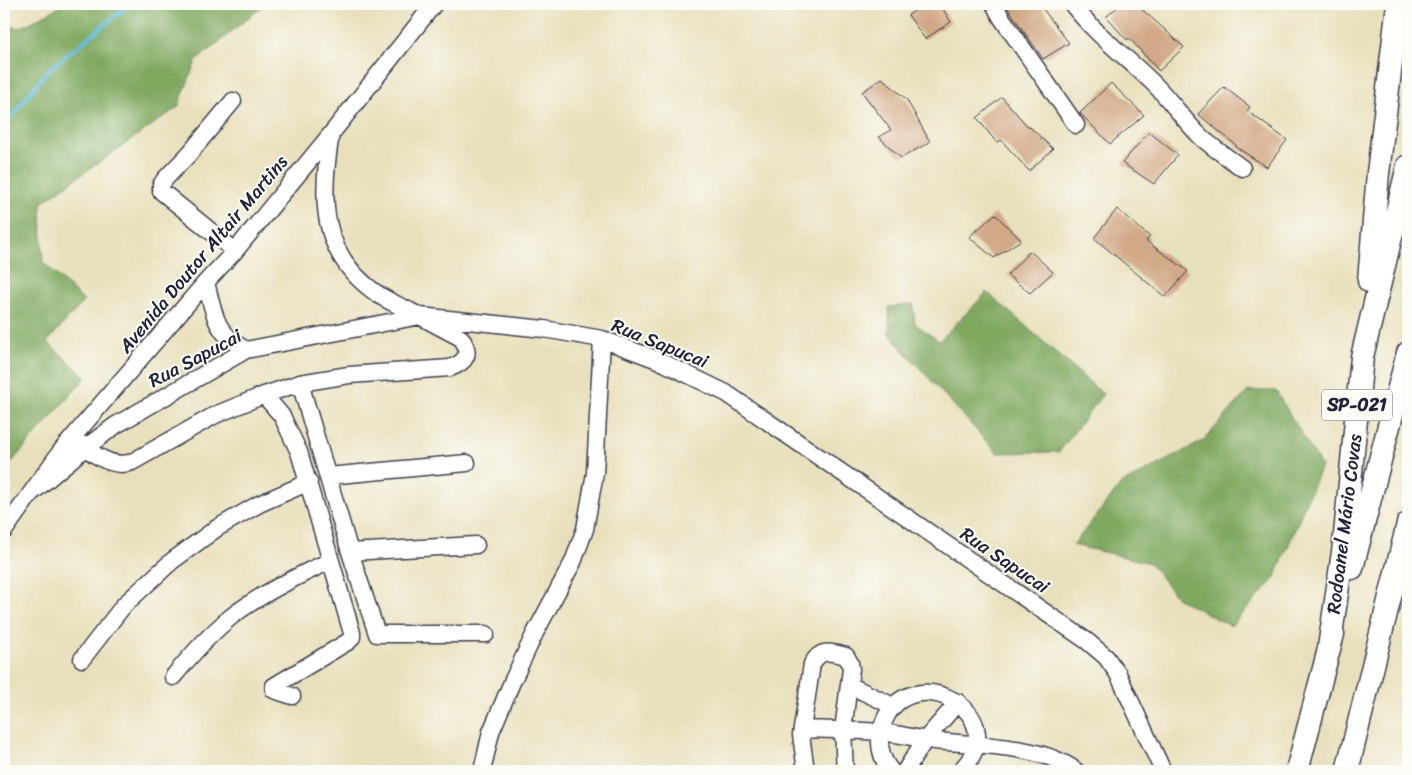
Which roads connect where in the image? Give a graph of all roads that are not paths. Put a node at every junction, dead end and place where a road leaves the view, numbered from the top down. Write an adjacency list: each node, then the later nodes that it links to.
1 (434, 4): 7 (street, Avenida Doutor Altair Martins)
2 (994, 4): 6 (street)
3 (1072, 4): 9 (street)
4 (1398, 4): 16 (highway)
5 (232, 101): 10 (street)
6 (1076, 125)
7 (331, 134): 10 (street, Avenida Doutor Altair Martins); 12 (street)
8 (1408, 166): 16 (highway, Rodoanel Mário Covas / SP-021)
9 (1242, 168)
10 (235, 251): 11 (street, Avenida Doutor Altair Martins)
11 (206, 282): 14 (street); 19 (street, Avenida Doutor Altair Martins)
12 (420, 316): 13 (street, Rua Sapucai); 14 (street, Rua Sapucai); 17 (street)
13 (602, 340): 41 (street); 48 (street, Rua Sapucai)
14 (246, 350): 19 (street, Rua Sapucai)
15 (1408, 353): 29 (highway, Rodoanel Mário Covas / SP-021)
16 (1362, 357): 29 (highway, Rodoanel Mário Covas / SP-021)
17 (300, 383): 18 (street); 21 (street)
18 (264, 395): 19 (street); 22 (street)
19 (79, 442): 24 (street, Avenida Doutor Altair Martins)
20 (468, 463): 21 (street)
21 (328, 476): 26 (street)
22 (309, 482): 27 (street); 30 (street)
23 (1408, 524): 50 (highway)
24 (4, 531)
25 (476, 545): 26 (street)
26 (350, 552): 28 (street)
27 (330, 561): 31 (street); 33 (street)
28 (486, 634)
29 (1329, 648): 49 (highway, Rodoanel Mário Covas / SP-021)
30 (82, 659)
31 (172, 677)
32 (849, 685): 35 (street); 36 (street); 37 (street)
33 (292, 696)
34 (958, 702): 35 (street); 39 (street); 40 (street)
35 (893, 706): 38 (street)
36 (802, 729): 37 (street); 42 (street)
37 (843, 730): 38 (street); 43 (street)
38 (880, 732): 39 (street); 44 (street)
39 (925, 740): 40 (street); 45 (street)
40 (977, 745): 46 (street); 47 (street)
41 (482, 771)
42 (806, 771)
43 (845, 771)
44 (891, 771)
45 (905, 771)
46 (960, 771)
47 (1076, 771)
48 (1163, 771)
49 (1297, 771)
50 (1347, 771)

